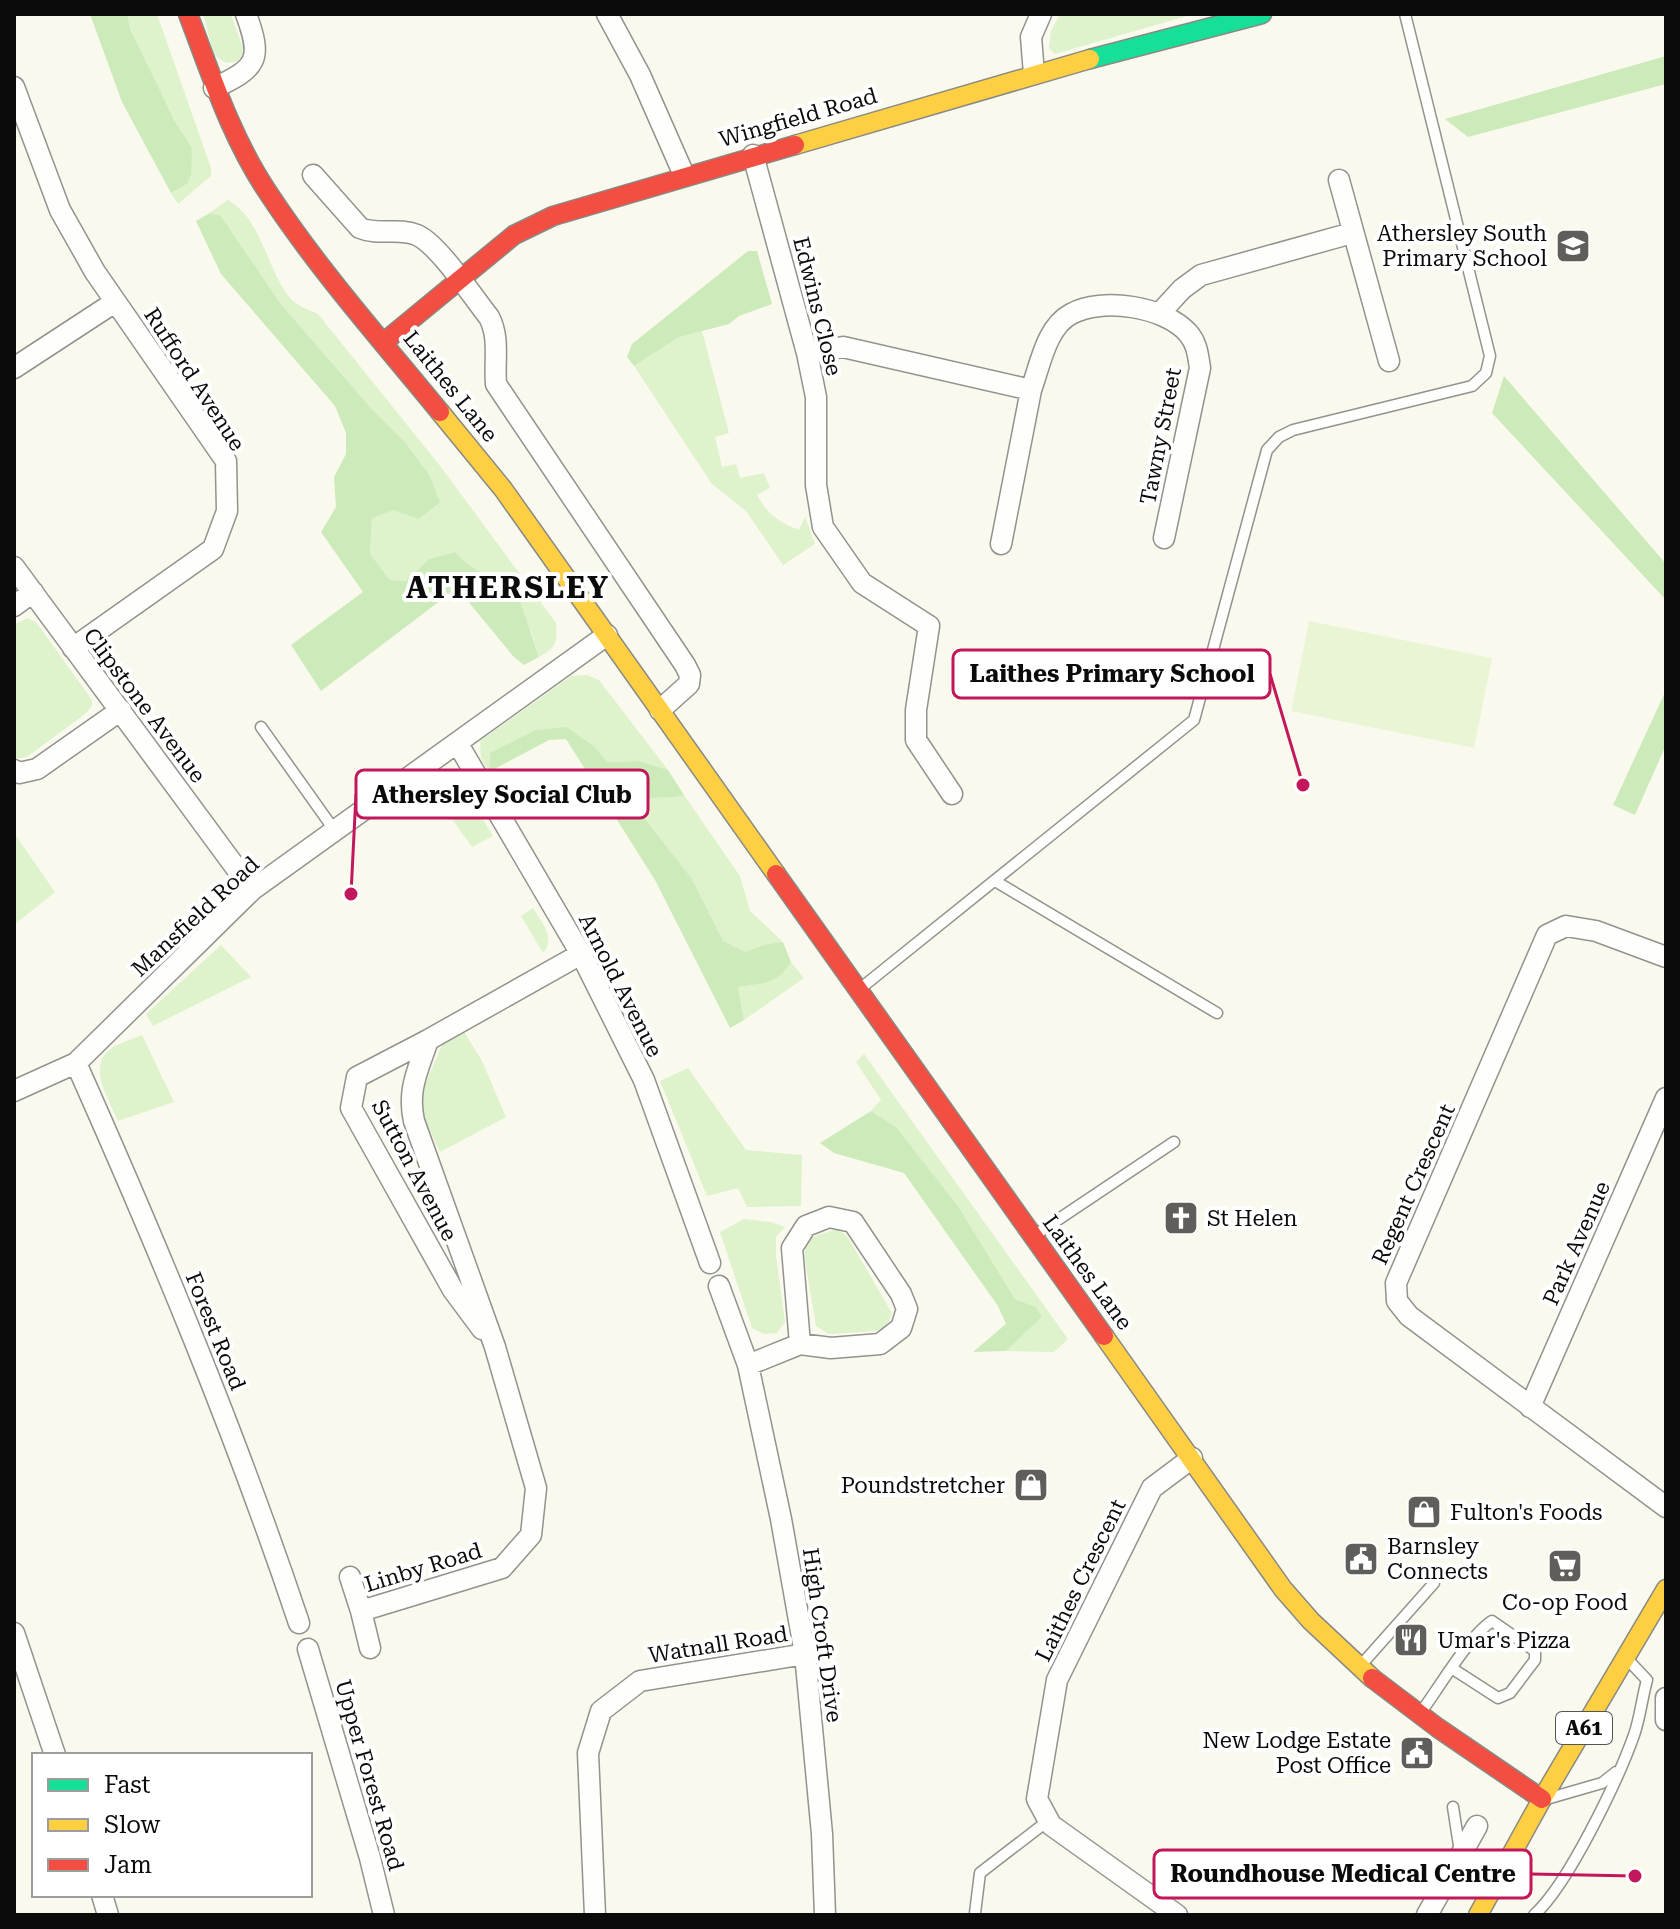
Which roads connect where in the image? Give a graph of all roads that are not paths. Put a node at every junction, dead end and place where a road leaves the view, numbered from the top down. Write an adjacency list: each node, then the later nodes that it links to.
1 (188, 14): 9 (main road, Laithes Lane)
2 (246, 14): 9 (street)
3 (607, 14): 12 (street)
4 (1041, 14): 7 (street)
5 (1262, 14): 7 (main road, Wingfield Road)
6 (1405, 14): 38 (lane)
7 (1034, 74): 10 (main road, Wingfield Road)
8 (14, 87): 16 (street, Rufford Avenue)
9 (214, 88): 18 (main road, Laithes Lane)
10 (753, 155): 12 (main road, Wingfield Road); 19 (street, Edwins Close)
11 (313, 175): 15 (street, Laithes Lane)
12 (684, 175): 15 (main road, Wingfield Road)
13 (1339, 180): 14 (street)
14 (1352, 233): 17 (street); 20 (street)
15 (460, 280): 18 (main road, Wingfield Road); 31 (street, Laithes Lane)
16 (115, 302): 21 (street); 29 (street, Rufford Avenue)
17 (1159, 314): 22 (street); 23 (street, Tawny Street)
18 (384, 342): 28 (main road, Laithes Lane)
19 (807, 353): 22 (street); 35 (street, Edwins Close)
20 (1389, 361)
21 (14, 368)
22 (1031, 390): 24 (street)
23 (1164, 538)
24 (1001, 544)
25 (14, 567): 26 (street, Clipstone Avenue)
26 (33, 592): 27 (street); 29 (street, Clipstone Avenue)
27 (14, 606)
28 (607, 635): 31 (main road, Laithes Lane); 33 (street, Mansfield Road)
29 (73, 648): 30 (street, Clipstone Avenue)
30 (121, 710): 34 (street); 37 (street, Clipstone Avenue)
31 (660, 710): 41 (main road, Laithes Lane)
32 (261, 727): 36 (lane)
33 (458, 744): 36 (street, Mansfield Road); 39 (street, Arnold Avenue)
34 (14, 770)
35 (952, 794)
36 (335, 831): 44 (street, Mansfield Road)
37 (239, 872)
38 (995, 881): 41 (lane); 42 (lane)
39 (581, 954): 43 (street, Sutton Avenue); 49 (street, Arnold Avenue)
40 (1666, 957): 54 (street, Regent Crescent)
41 (859, 990): 48 (main road, Laithes Lane)
42 (1217, 1013)
43 (428, 1040): 52 (street, Sutton Avenue); 52 (street, Sutton Avenue)
44 (76, 1063): 45 (street, Mansfield Road); 62 (street, Forest Road)
45 (14, 1091)
46 (1666, 1098): 54 (street, Park Avenue)
47 (1174, 1142): 48 (lane)
48 (1033, 1236): 55 (main road, Laithes Lane)
49 (710, 1263)
50 (719, 1286): 53 (street, High Croft Drive)
51 (800, 1344): 51 (street); 53 (street)
52 (495, 1347): 57 (street, Sutton Avenue)
53 (748, 1365): 66 (street, High Croft Drive)
54 (1530, 1407): 56 (street, Regent Crescent)
55 (1192, 1458): 68 (main road, Laithes Lane); 77 (street, Laithes Crescent)
56 (1664, 1501)
57 (531, 1535): 61 (street, Linby Road)
58 (350, 1577): 61 (street, Linby Road)
59 (1434, 1583): 68 (lane)
60 (1666, 1589): 67 (main road, A61)
61 (361, 1611): 64 (street, Linby Road)
62 (299, 1623)
63 (14, 1633): 73 (street)
64 (370, 1648)
65 (308, 1649): 81 (street, Upper Forest Road)
66 (805, 1654): 82 (street, Watnall Road); 83 (street, High Croft Drive)
67 (1626, 1657): 74 (lane); 75 (main road, A61)
68 (1358, 1668): 71 (main road, Laithes Lane)
69 (1453, 1669): 69 (lane); 71 (lane)
70 (1666, 1698): 72 (street)
71 (1419, 1715): 75 (main road, Laithes Lane)
72 (1666, 1720)
73 (54, 1753)
74 (1620, 1767): 75 (lane); 87 (lane)
75 (1542, 1799): 86 (main road, A61)
76 (1453, 1807): 79 (lane)
77 (1049, 1820): 80 (lane); 84 (street)
78 (1477, 1826): 79 (street)
79 (1461, 1856): 85 (street)
80 (975, 1913)
81 (384, 1915)
82 (595, 1915)
83 (825, 1915)
84 (1177, 1915)
85 (1427, 1915)
86 (1478, 1915)
87 (1534, 1915)

